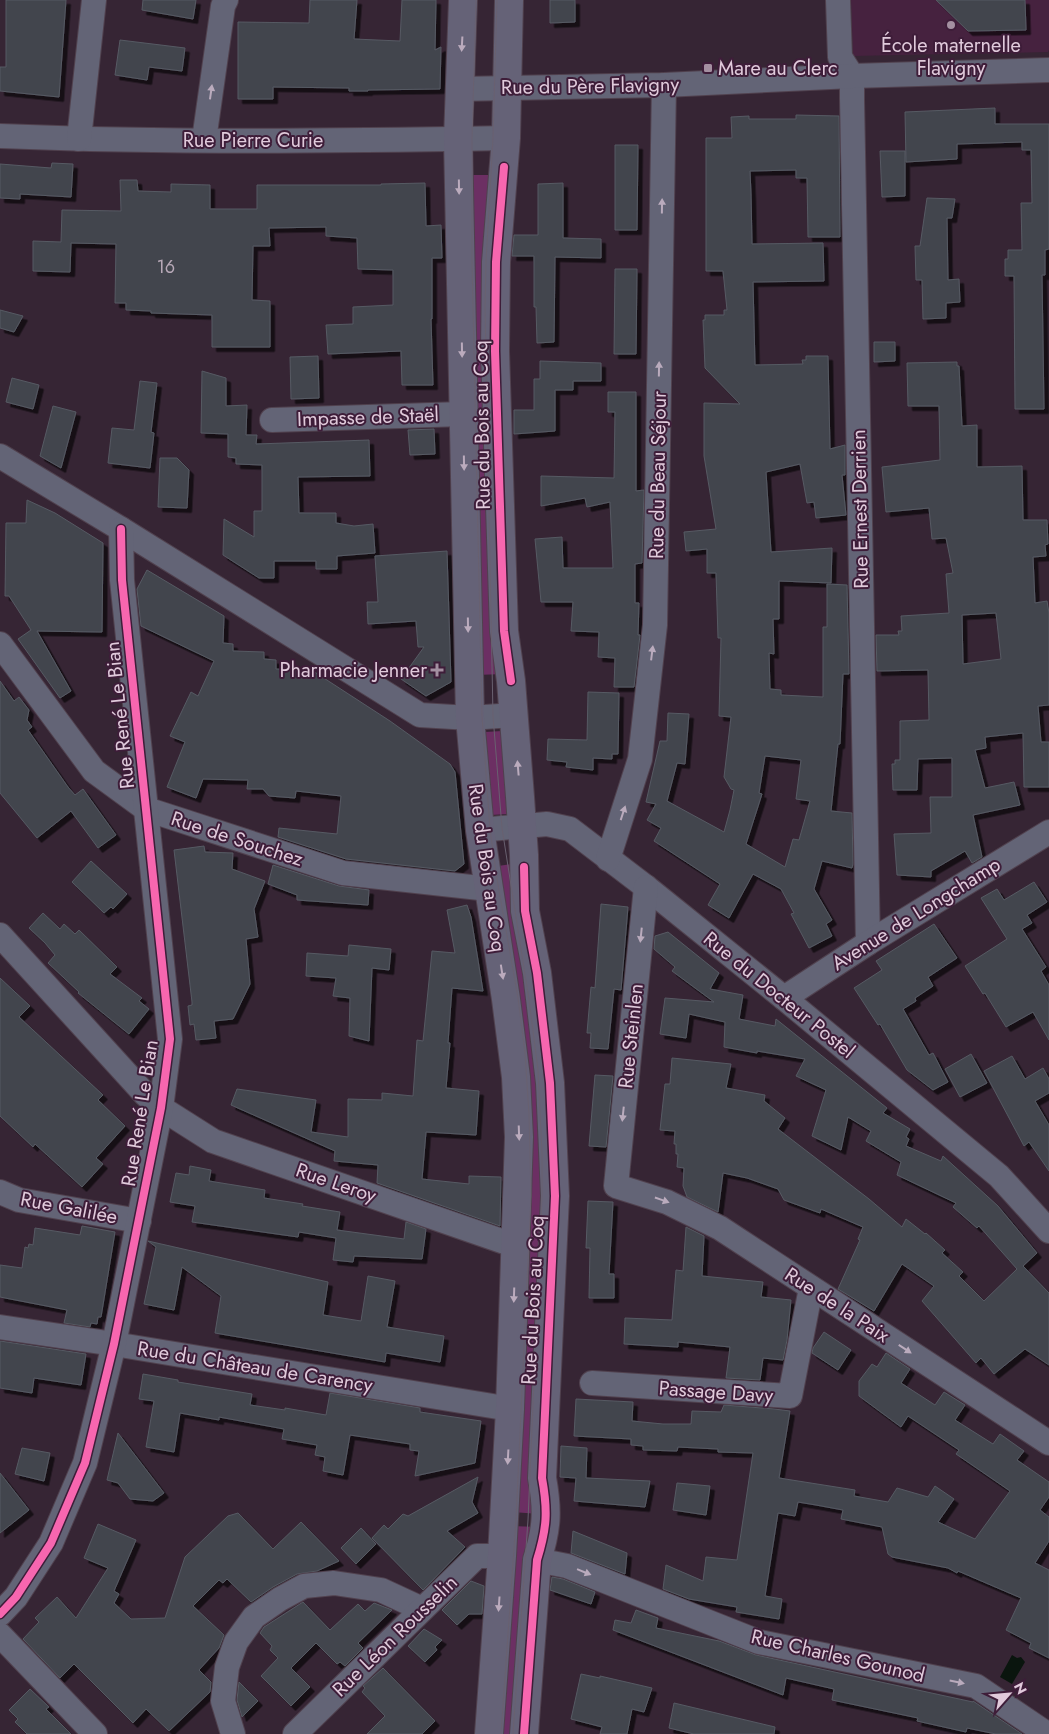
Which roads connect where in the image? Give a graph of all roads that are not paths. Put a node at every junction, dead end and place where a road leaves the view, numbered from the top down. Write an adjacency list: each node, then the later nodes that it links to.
1 (94, 0): 14 (street)
2 (226, 0): 15 (street, one-way to 2)
3 (464, 0): 9 (main road, Rue du Bois au Coq, one-way to 9)
4 (509, 0): 10 (main road, Rue du Bois au Coq)
5 (838, 0): 7 (street)
6 (1049, 70): 7 (street, Rue du Père Flavigny)
7 (852, 76): 8 (street, Rue du Père Flavigny); 31 (street, Rue Ernest Derrien)
8 (664, 85): 10 (street, Rue du Père Flavigny); 27 (street, Rue du Beau Séjour, one-way to 8)
9 (460, 88): 10 (street, Rue du Père Flavigny); 12 (main road, Rue du Bois au Coq)
10 (508, 88): 13 (main road, Rue du Bois au Coq)
11 (0, 136): 14 (street, Rue Pierre Curie)
12 (458, 138): 13 (street, Rue Pierre Curie); 15 (street, Rue Pierre Curie); 16 (main road, Rue du Bois au Coq, one-way to 16)
13 (506, 138): 21 (main road, Rue du Bois au Coq)
14 (79, 139): 15 (street, Rue Pierre Curie)
15 (204, 140)
16 (463, 414): 17 (street, Impasse de Staël); 22 (main road, Rue du Bois au Coq, one-way to 22)
17 (272, 420)
18 (0, 456): 19 (street)
19 (122, 529): 22 (street); 23 (street, Rue René Le Bian)
20 (0, 644): 23 (street, Rue de Souchez)
21 (514, 715): 22 (street); 24 (main road, Rue du Bois au Coq, one-way to 21)
22 (470, 718): 25 (main road, Rue du Bois au Coq)
23 (146, 810): 29 (street, Rue de Souchez); 33 (street, Rue René Le Bian)
24 (522, 826): 25 (street, Rue du Docteur Postel); 27 (street, Rue du Docteur Postel); 46 (main road, Rue du Bois au Coq)
25 (480, 830): 29 (main road, Rue du Bois au Coq)
26 (1049, 832): 31 (street, Avenue de Longchamp)
27 (608, 859): 28 (street, Rue du Docteur Postel)
28 (646, 887): 32 (street, Rue du Docteur Postel); 34 (street, Rue Steinlen, one-way to 34)
29 (489, 889): 38 (main road, Rue du Bois au Coq, one-way to 38)
30 (0, 935): 33 (street, Rue Leroy)
31 (868, 942): 32 (street, Avenue de Longchamp)
32 (784, 998): 37 (street, Rue du Docteur Postel)
33 (162, 1108): 36 (street, Rue René Le Bian); 38 (street, Rue Leroy)
34 (616, 1186): 39 (street, Rue de la Paix, one-way to 39)
35 (0, 1192): 36 (street, Rue Galilée)
36 (139, 1221): 41 (street, Rue René Le Bian)
37 (1049, 1230)
38 (516, 1246): 43 (main road, Rue du Bois au Coq, one-way to 43)
39 (811, 1288): 42 (street, Passage Davy); 44 (street, Rue de la Paix, one-way to 44)
40 (0, 1327): 41 (street, Rue du Château de Carency)
41 (114, 1344): 43 (street, Rue du Château de Carency); 48 (street, Rue René Le Bian)
42 (592, 1383)
43 (510, 1409): 45 (main road, Rue du Bois au Coq, one-way to 45)
44 (1049, 1443)
45 (502, 1556): 47 (street, Rue Léon Rousselin); 53 (main road, Rue du Bois au Coq, one-way to 53)
46 (537, 1560): 54 (main road, Rue du Bois au Coq); 55 (street, Rue Charles Gounod, one-way to 55)
47 (422, 1608): 51 (street); 52 (street, Rue Léon Rousselin)
48 (0, 1614)
49 (0, 1635): 50 (street)
50 (95, 1734)
51 (233, 1734)
52 (295, 1734)
53 (488, 1734)
54 (524, 1734)
55 (1047, 1734)

